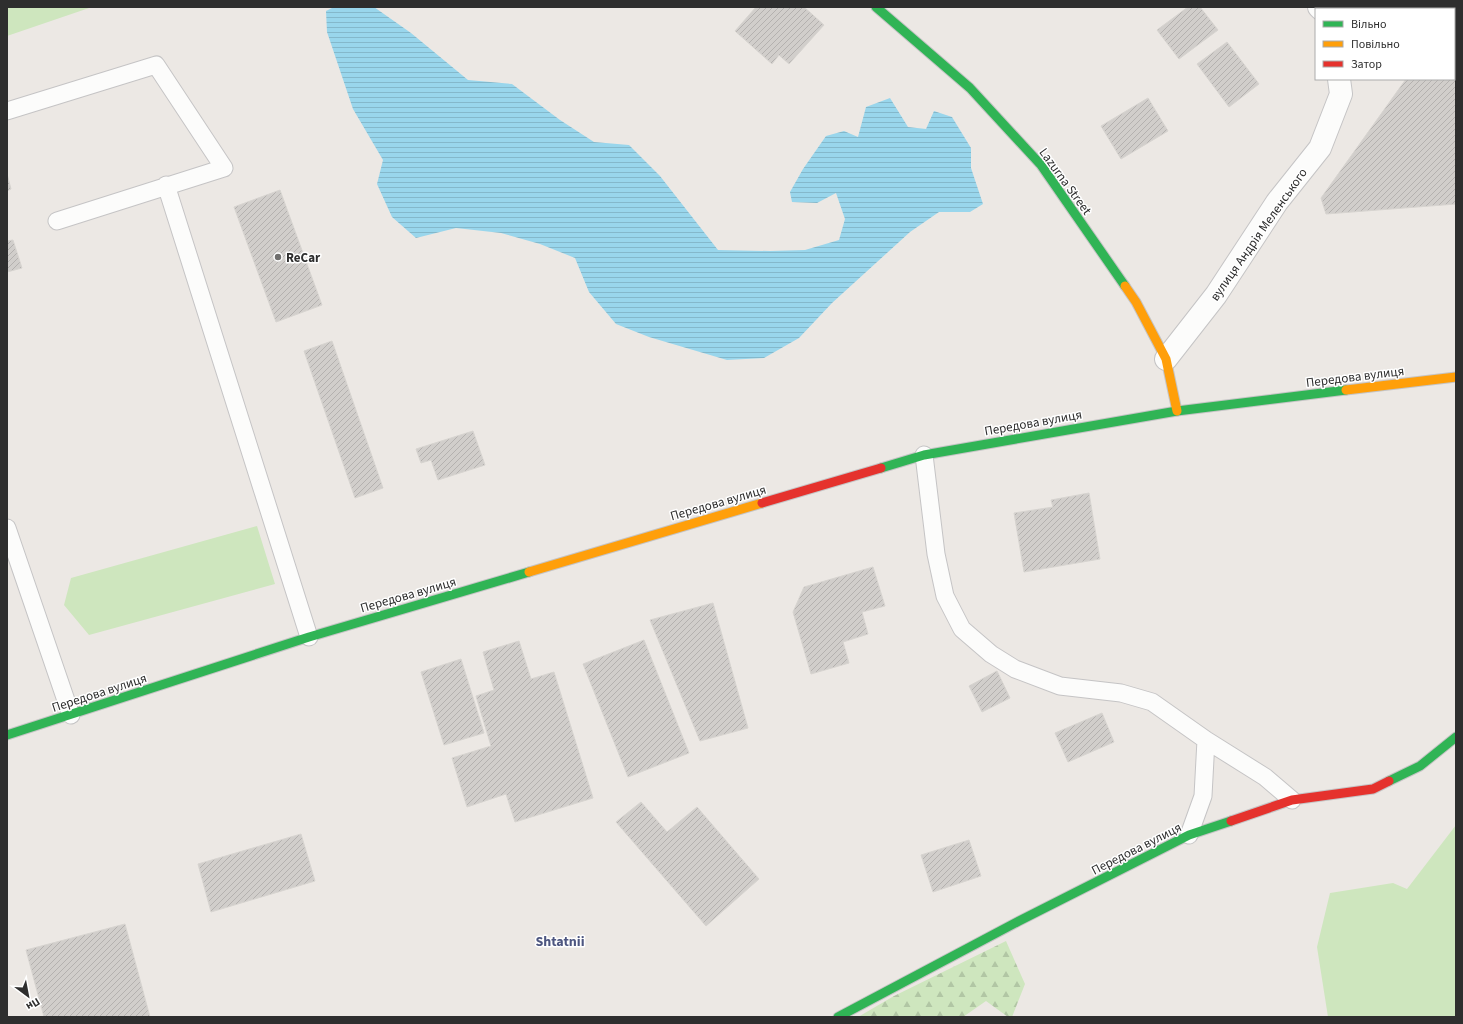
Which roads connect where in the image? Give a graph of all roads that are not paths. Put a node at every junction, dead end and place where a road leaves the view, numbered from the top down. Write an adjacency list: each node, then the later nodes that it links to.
1 (876, 7): 6 (street, Lazurna Street)
2 (1344, 84): 6 (street, вулиця Андрія Меленського)
3 (7, 111): 4 (lane)
4 (166, 185): 5 (lane); 11 (lane)
5 (57, 221)
6 (1166, 360): 8 (street, Lazurna Street)
7 (1456, 378): 8 (street, Передова вулиця)
8 (1177, 411): 9 (street, Передова вулиця)
9 (924, 455): 11 (street, Передова вулиця); 15 (lane)
10 (7, 528): 12 (lane)
11 (309, 637): 12 (street, Передова вулиця)
12 (71, 715): 13 (street, Передова вулиця)
13 (7, 735)
14 (1456, 737): 16 (street, Передова вулиця)
15 (1206, 740): 16 (lane); 17 (lane)
16 (1292, 800): 17 (street, Передова вулиця)
17 (1190, 835): 18 (street, Передова вулиця)
18 (838, 1017)

